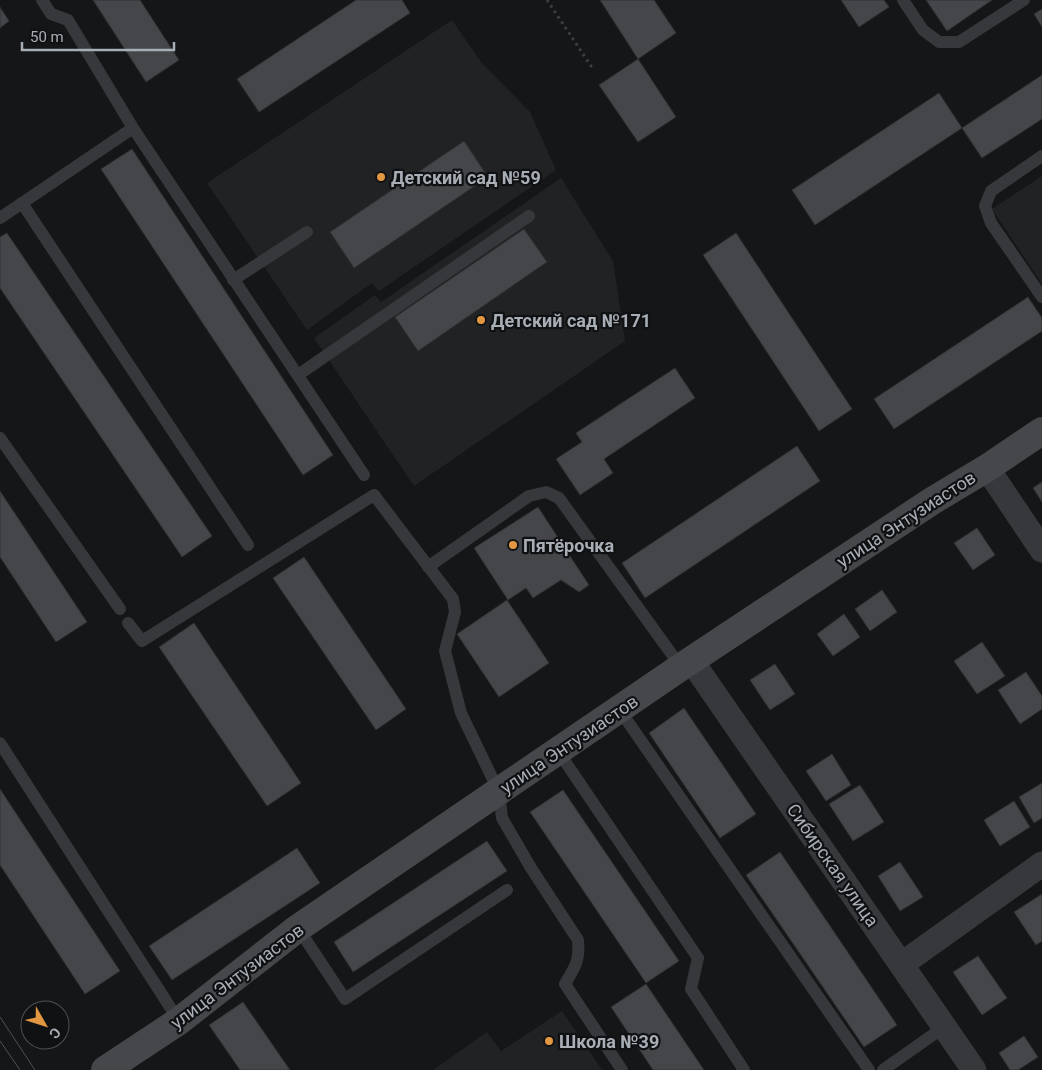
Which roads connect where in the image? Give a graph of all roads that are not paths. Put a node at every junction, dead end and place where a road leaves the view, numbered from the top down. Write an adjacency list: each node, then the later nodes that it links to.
1 (42, 0): 4 (lane)
2 (903, 0): 3 (lane)
3 (1024, 0)
4 (133, 128): 6 (lane); 10 (lane)
5 (1042, 156): 11 (lane)
6 (22, 203): 8 (lane); 17 (lane)
7 (529, 216): 12 (lane)
8 (0, 218)
9 (307, 232): 10 (lane)
10 (233, 280): 12 (lane)
11 (1042, 297)
12 (298, 375): 16 (lane)
13 (1042, 431): 15 (street, улица Энтузиастов)
14 (0, 438): 20 (lane)
15 (987, 468): 18 (street); 22 (street, улица Энтузиастов)
16 (364, 475)
17 (248, 545)
18 (1042, 550)
19 (428, 567): 21 (lane); 22 (lane); 26 (lane)
20 (120, 608)
21 (128, 622)
22 (686, 664): 23 (street, улица Энтузиастов); 30 (street, Сибирская улица)
23 (619, 709): 25 (street, улица Энтузиастов); 36 (lane)
24 (0, 743): 31 (lane)
25 (558, 751): 26 (street, улица Энтузиастов); 35 (lane)
26 (499, 792): 29 (street, улица Энтузиастов); 34 (lane)
27 (1042, 864): 30 (street)
28 (507, 890): 29 (lane)
29 (298, 928): 31 (street, улица Энтузиастов)
30 (902, 964): 32 (street, Сибирская улица)
31 (179, 1021): 33 (street, улица Энтузиастов)
32 (944, 1026): 37 (lane); 38 (street, Сибирская улица)
33 (105, 1070)
34 (622, 1070)
35 (744, 1070)
36 (869, 1070)
37 (883, 1070)
38 (974, 1070)

